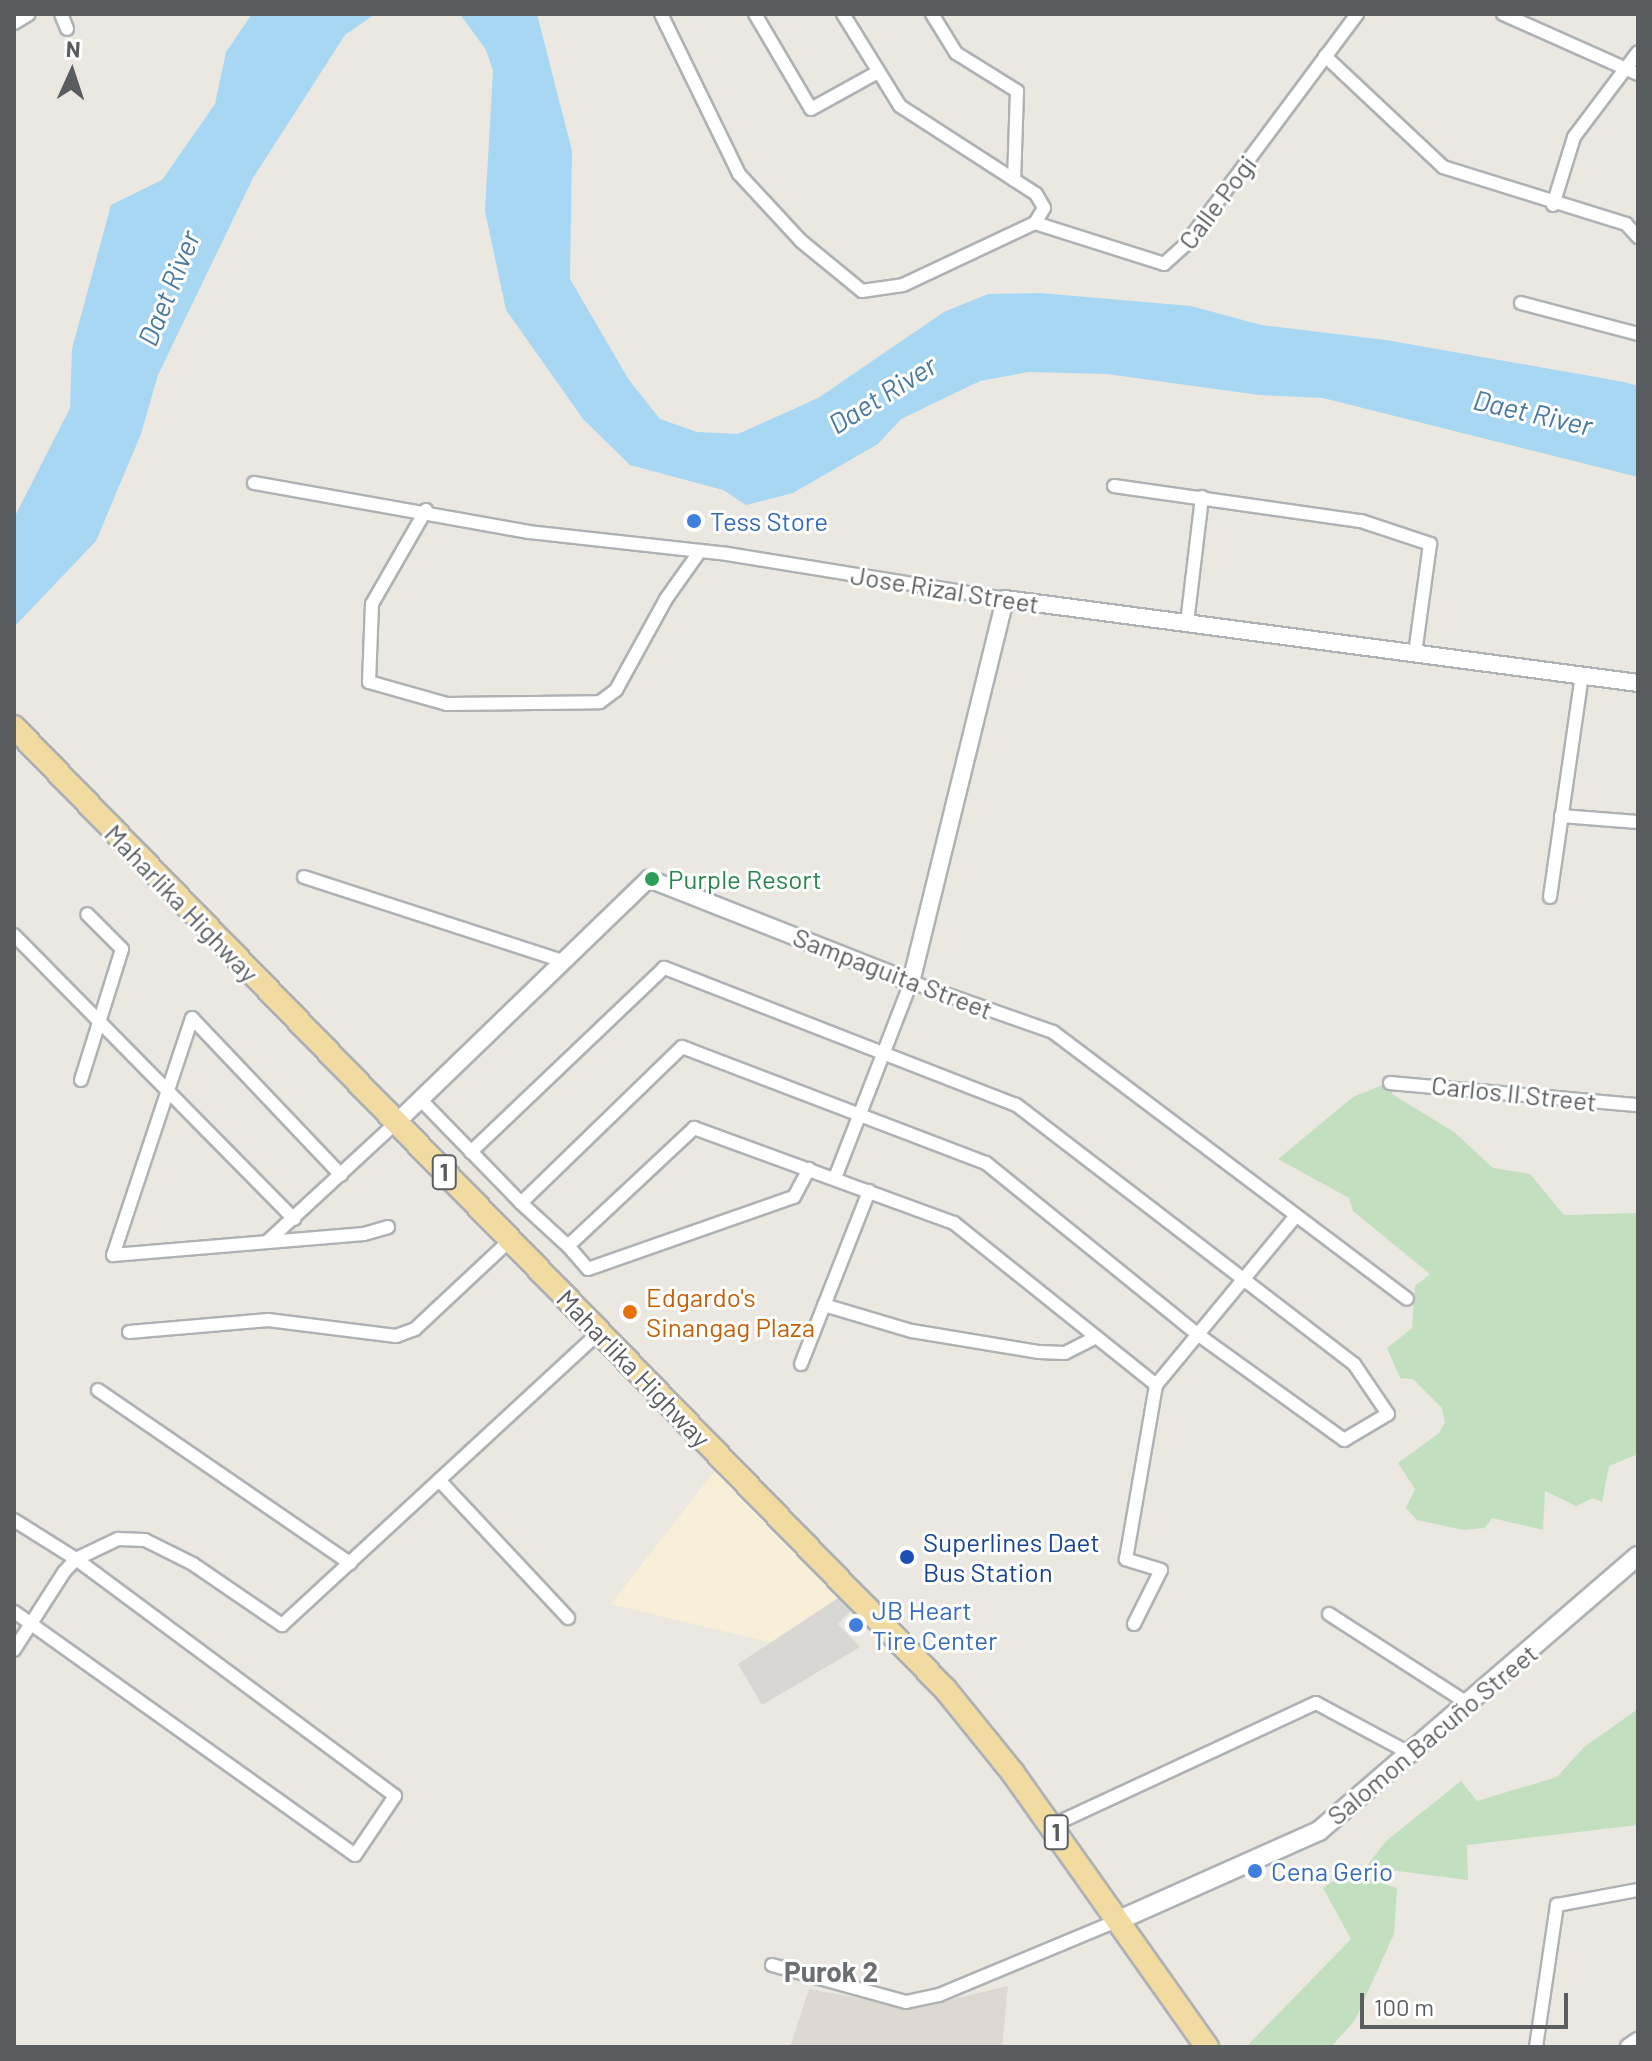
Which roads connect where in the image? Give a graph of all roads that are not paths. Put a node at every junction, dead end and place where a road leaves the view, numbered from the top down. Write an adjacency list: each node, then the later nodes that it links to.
1 (29, 14): 9 (street)
2 (61, 14): 10 (street)
3 (661, 14): 17 (street)
4 (755, 14): 14 (street)
5 (843, 14): 14 (street)
6 (932, 14): 15 (street)
7 (1357, 14): 12 (street, Calle Pogi)
8 (1503, 14): 13 (street)
9 (14, 23)
10 (67, 29)
11 (1638, 52): 13 (street)
12 (1325, 56): 16 (street); 17 (street, Calle Pogi)
13 (1632, 70): 16 (street)
14 (878, 72): 15 (street)
15 (1014, 180): 17 (street)
16 (1553, 205): 18 (street)
17 (1035, 223)
18 (1638, 237)
19 (1521, 303): 20 (street)
20 (1638, 334)
21 (254, 483): 24 (street, Jose Rizal Street)
22 (1114, 486): 23 (street)
23 (1202, 497): 27 (street); 28 (street)
24 (426, 510): 25 (street, Jose Rizal Street); 25 (street)
25 (700, 551): 26 (street, Jose Rizal Street)
26 (1005, 599): 27 (street, Jose Rizal Street); 39 (street)
27 (1187, 623): 28 (street, Jose Rizal Street)
28 (1415, 654): 29 (street, Jose Rizal Street)
29 (1582, 676): 30 (street, Jose Rizal Street); 32 (street)
30 (1638, 683)
31 (14, 727): 48 (highway, Maharlika Highway / 1)
32 (1561, 816): 33 (street); 35 (street)
33 (1638, 822)
34 (304, 877): 38 (street)
35 (1550, 897)
36 (87, 914): 40 (street)
37 (14, 935): 40 (street)
38 (563, 961): 39 (street, Sampaguita Street); 45 (street, Sampaguita Street)
39 (911, 982): 41 (street); 55 (street, Sampaguita Street)
40 (98, 1020): 42 (street); 44 (street)
41 (886, 1055): 47 (street); 49 (street); 61 (street)
42 (81, 1080)
43 (1390, 1083): 46 (street, Carlos II Street)
44 (165, 1088): 51 (street); 56 (street); 58 (street)
45 (419, 1098): 48 (street, Sampaguita Street); 49 (street)
46 (1638, 1105)
47 (860, 1118): 52 (street); 54 (street); 66 (street)
48 (396, 1123): 51 (street); 59 (highway, Maharlika Highway / 1)
49 (471, 1152): 54 (street)
50 (809, 1169): 52 (street); 60 (street); 60 (street)
51 (341, 1175): 56 (street)
52 (835, 1178): 53 (street)
53 (869, 1191): 63 (street); 67 (street)
54 (521, 1203): 60 (street)
55 (1296, 1216): 61 (street); 62 (street, Sampaguita Street)
56 (294, 1219): 58 (street)
57 (388, 1227): 58 (street)
58 (269, 1240)
59 (510, 1240): 64 (street); 65 (highway, Maharlika Highway / 1)
60 (568, 1246)
61 (1243, 1280): 66 (street); 66 (street)
62 (1407, 1299)
63 (824, 1305): 67 (street); 68 (street)
64 (129, 1332)
65 (599, 1332): 71 (street); 84 (highway, Maharlika Highway / 1)
66 (1200, 1336): 69 (street)
67 (1096, 1337): 69 (street)
68 (801, 1364)
69 (1156, 1385): 80 (street)
70 (98, 1390): 75 (street)
71 (439, 1480): 75 (street); 78 (street)
72 (14, 1520): 74 (street)
73 (1638, 1556): 82 (main road, Salomon Bacuño Street)
74 (76, 1559): 75 (street); 79 (street); 79 (street)
75 (350, 1563)
76 (14, 1612): 79 (street)
77 (1329, 1614): 82 (street)
78 (568, 1618)
79 (31, 1623): 81 (street)
80 (1134, 1624)
81 (14, 1650)
82 (1470, 1705): 83 (main road, Salomon Bacuño Street)
83 (1413, 1755): 84 (street); 86 (main road, Salomon Bacuño Street)
84 (1051, 1826): 86 (highway, Maharlika Highway / 1)
85 (1638, 1890): 90 (street)
86 (1119, 1920): 87 (street); 89 (highway, Maharlika Highway / 1)
87 (772, 1965)
88 (1638, 2041): 91 (street)
89 (1207, 2047)
90 (1536, 2047)
91 (1629, 2047)

